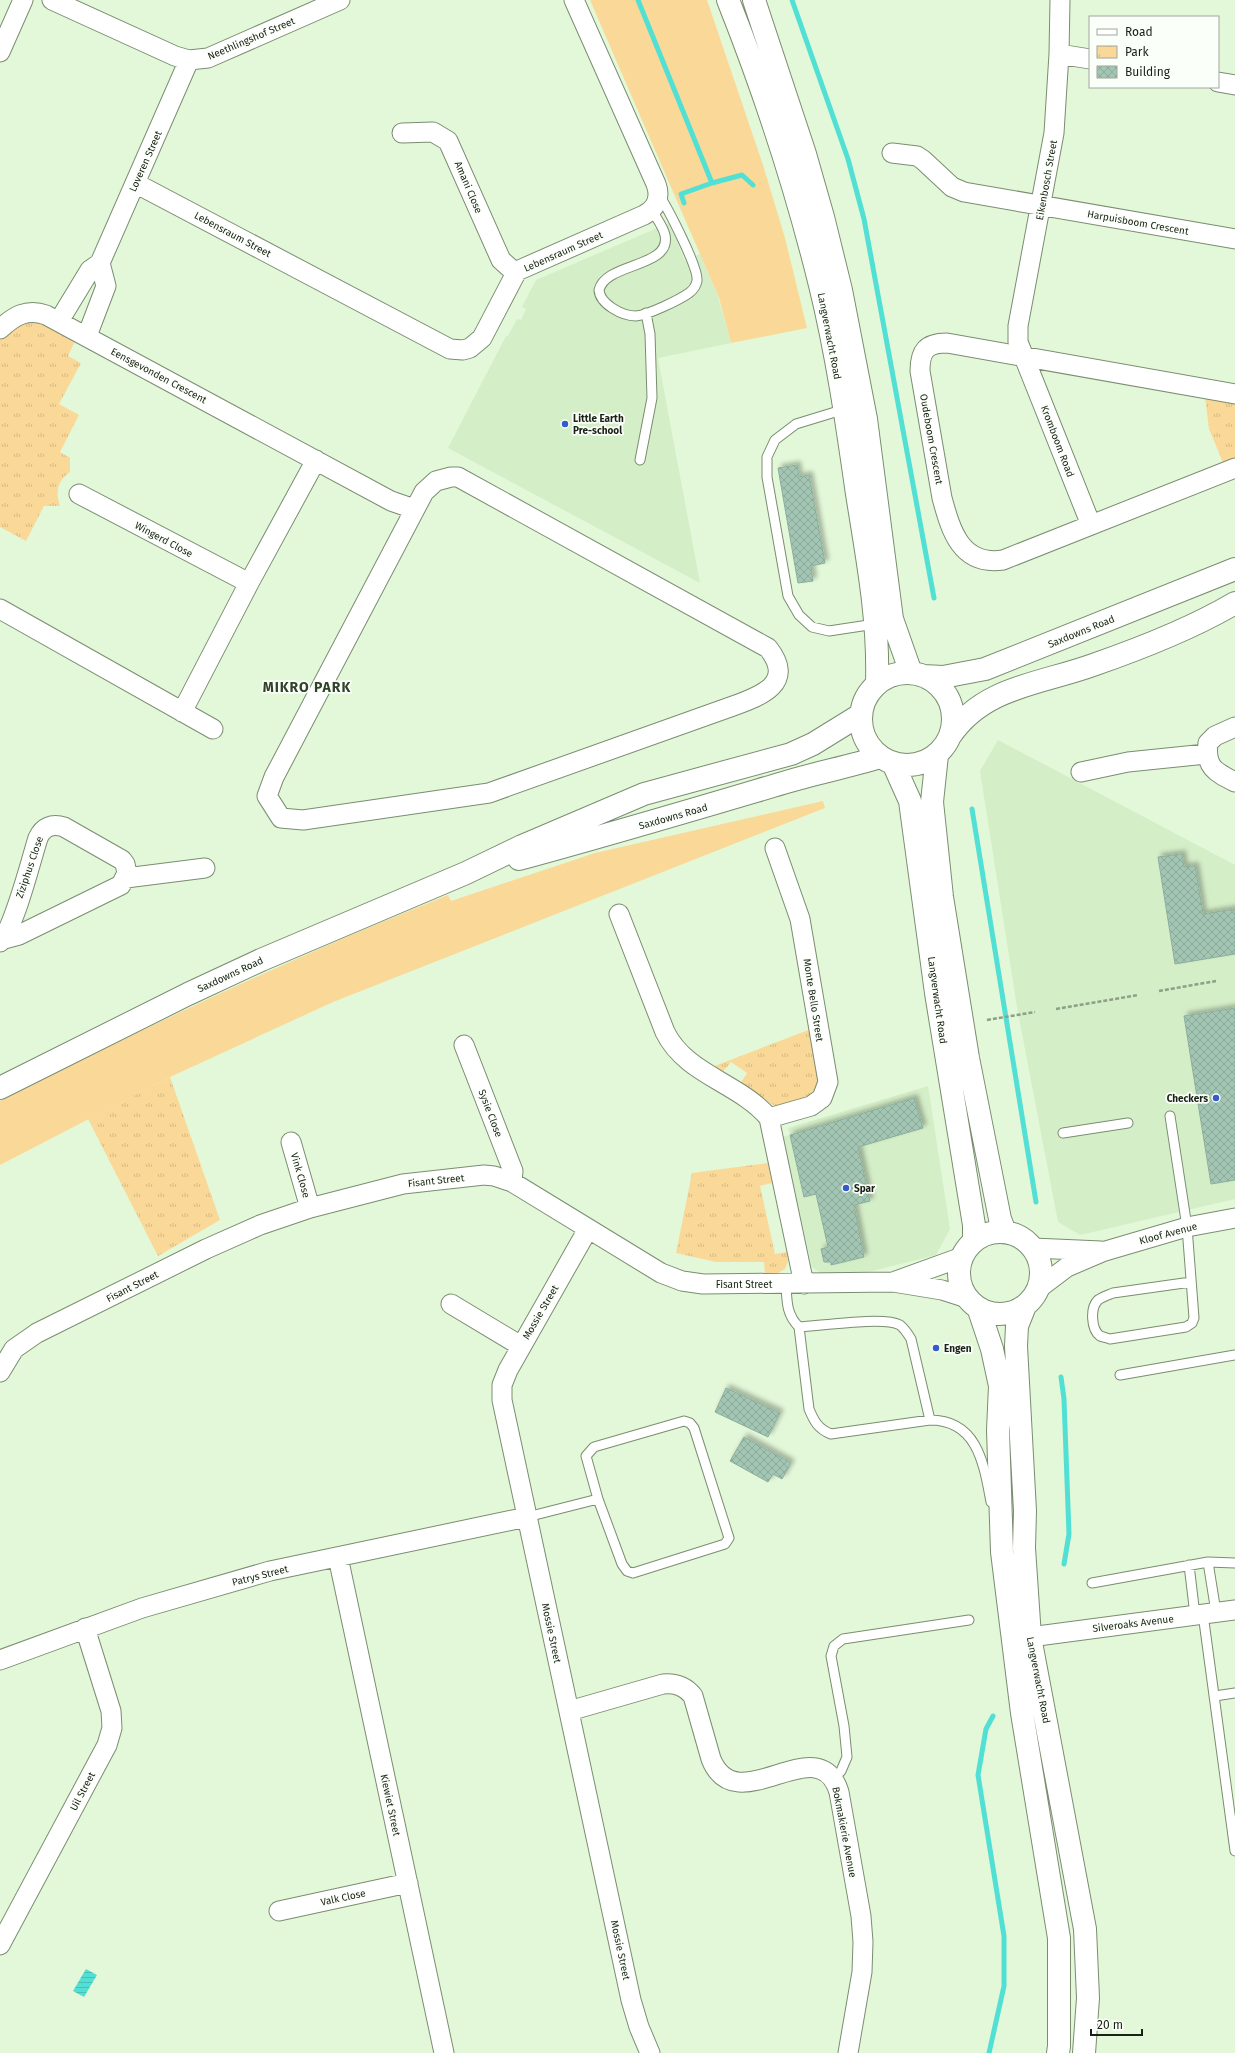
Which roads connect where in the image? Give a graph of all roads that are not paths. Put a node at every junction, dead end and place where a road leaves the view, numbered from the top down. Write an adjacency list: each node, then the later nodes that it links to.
1 (24, 0): 8 (street)
2 (52, 0): 11 (street, Neethlingshof Street)
3 (340, 0): 11 (street, Neethlingshof Street)
4 (574, 0): 17 (street)
5 (728, 0): 28 (street, Langverwacht Road)
6 (754, 0): 40 (street, Langverwacht Road)
7 (1060, 0): 9 (street, Eikenbosch Street)
8 (0, 52)
9 (1059, 54): 10 (street); 18 (street, Eikenbosch Street)
10 (1089, 59)
11 (189, 60): 16 (street, Loveren Street)
12 (1219, 82): 13 (street)
13 (1235, 85)
14 (402, 133): 21 (street, Amani Close)
15 (892, 153): 18 (street, Harpuisboom Crescent)
16 (135, 183): 20 (street, Loveren Street); 21 (street, Lebensraum Street)
17 (655, 202): 21 (street, Lebensraum Street); 22 (lane); 22 (lane)
18 (1041, 205): 19 (street, Harpuisboom Crescent); 26 (street, Eikenbosch Street)
19 (1235, 239)
20 (100, 263): 23 (street, Loveren Street); 25 (street)
21 (517, 271)
22 (646, 313): 30 (lane)
23 (59, 321): 24 (street, Eensgevonden Crescent); 25 (street, Eensgevonden Crescent)
24 (0, 329)
25 (87, 336): 29 (street, Eensgevonden Crescent)
26 (1024, 357): 27 (street, Oudeboom Crescent); 34 (street, Kromboom Road); 34 (street, Oudeboom Crescent)
27 (1235, 394)
28 (845, 409): 39 (street, Langverwacht Road); 39 (lane)
29 (316, 460): 33 (street, Eensgevonden Crescent); 36 (street)
30 (640, 460)
31 (1235, 468): 34 (street, Oudeboom Crescent)
32 (79, 494): 36 (street, Wingerd Close)
33 (414, 510): 33 (street)
34 (1091, 525)
35 (1235, 569): 40 (street, Saxdowns Road)
36 (249, 583): 42 (street)
37 (1235, 603): 46 (street)
38 (0, 609): 42 (street)
39 (875, 624): 41 (street, Langverwacht Road)
40 (917, 674): 41 (street); 46 (street)
41 (877, 683): 43 (street)
42 (182, 712): 45 (street)
43 (860, 715): 49 (street); 54 (street, Saxdowns Road)
44 (1235, 727): 47 (street)
45 (213, 729)
46 (950, 736): 48 (street)
47 (1206, 754): 50 (street); 51 (street)
48 (937, 755): 49 (street); 70 (street, Langverwacht Road)
49 (886, 760): 54 (street, Saxdowns Road); 71 (street, Langverwacht Road)
50 (1080, 772)
51 (1235, 782)
52 (775, 848): 61 (street, Monte Bello Street)
53 (205, 868): 55 (street)
54 (466, 873): 59 (street, Saxdowns Road)
55 (126, 878): 57 (street, Ziziphus Close); 57 (street, Ziziphus Close)
56 (619, 914): 61 (street)
57 (2, 940)
58 (464, 1045): 65 (street, Sysie Close)
59 (0, 1088)
60 (1170, 1116): 68 (lane)
61 (769, 1118): 77 (street)
62 (1128, 1123): 63 (lane)
63 (1063, 1133)
64 (291, 1142): 66 (street, Vink Close)
65 (512, 1182): 66 (street, Fisant Street); 69 (street, Fisant Street)
66 (310, 1208): 85 (street, Fisant Street)
67 (1235, 1218): 68 (street, Kloof Avenue)
68 (1187, 1227): 73 (street, Kloof Avenue); 76 (lane)
69 (588, 1229): 77 (street, Fisant Street); 83 (street, Mossie Street)
70 (1005, 1232): 71 (street); 72 (street)
71 (974, 1240): 74 (street)
72 (1033, 1248): 73 (street, Kloof Avenue); 78 (street)
73 (1102, 1252): 78 (street, Kloof Avenue)
74 (962, 1257): 75 (street, Fisant Street); 80 (street)
75 (893, 1282): 77 (street, Fisant Street); 80 (street, Fisant Street)
76 (1190, 1282): 76 (lane)
77 (795, 1284): 82 (lane)
78 (1038, 1289): 81 (street)
79 (451, 1304): 83 (street)
80 (973, 1304): 81 (street); 90 (street, Langverwacht Road)
81 (1025, 1306): 100 (street, Langverwacht Road)
82 (799, 1327): 87 (lane); 87 (lane)
83 (521, 1346): 89 (street, Mossie Street)
84 (1235, 1355): 86 (lane)
85 (0, 1372)
86 (1120, 1375)
87 (930, 1420): 90 (lane)
88 (598, 1499): 88 (lane); 89 (lane)
89 (527, 1517): 91 (street, Patrys Street); 104 (street, Mossie Street)
90 (1002, 1552): 113 (street, Langverwacht Road)
91 (338, 1557): 99 (street, Patrys Street); 107 (street, Kiewiet Street)
92 (1208, 1562): 93 (lane); 94 (lane); 97 (lane)
93 (1235, 1563)
94 (1189, 1565): 95 (lane); 97 (lane)
95 (1092, 1583)
96 (1235, 1610): 97 (street, Silveroaks Avenue)
97 (1205, 1614): 100 (street, Silveroaks Avenue); 103 (lane)
98 (969, 1620): 105 (lane)
99 (85, 1628): 101 (street, Patrys Street); 109 (street, Uil Street)
100 (1030, 1637): 114 (street, Langverwacht Road)
101 (0, 1660)
102 (1235, 1693): 103 (lane)
103 (1215, 1696): 106 (lane)
104 (569, 1711): 105 (street, Bokmakierie Avenue); 111 (street, Mossie Street)
105 (833, 1778): 112 (street, Bokmakierie Avenue)
106 (1235, 1851)
107 (408, 1883): 108 (street, Valk Close); 110 (street, Kiewiet Street)
108 (279, 1911)
109 (0, 1945)
110 (444, 2053)
111 (650, 2053)
112 (848, 2053)
113 (1058, 2053)
114 (1084, 2053)

